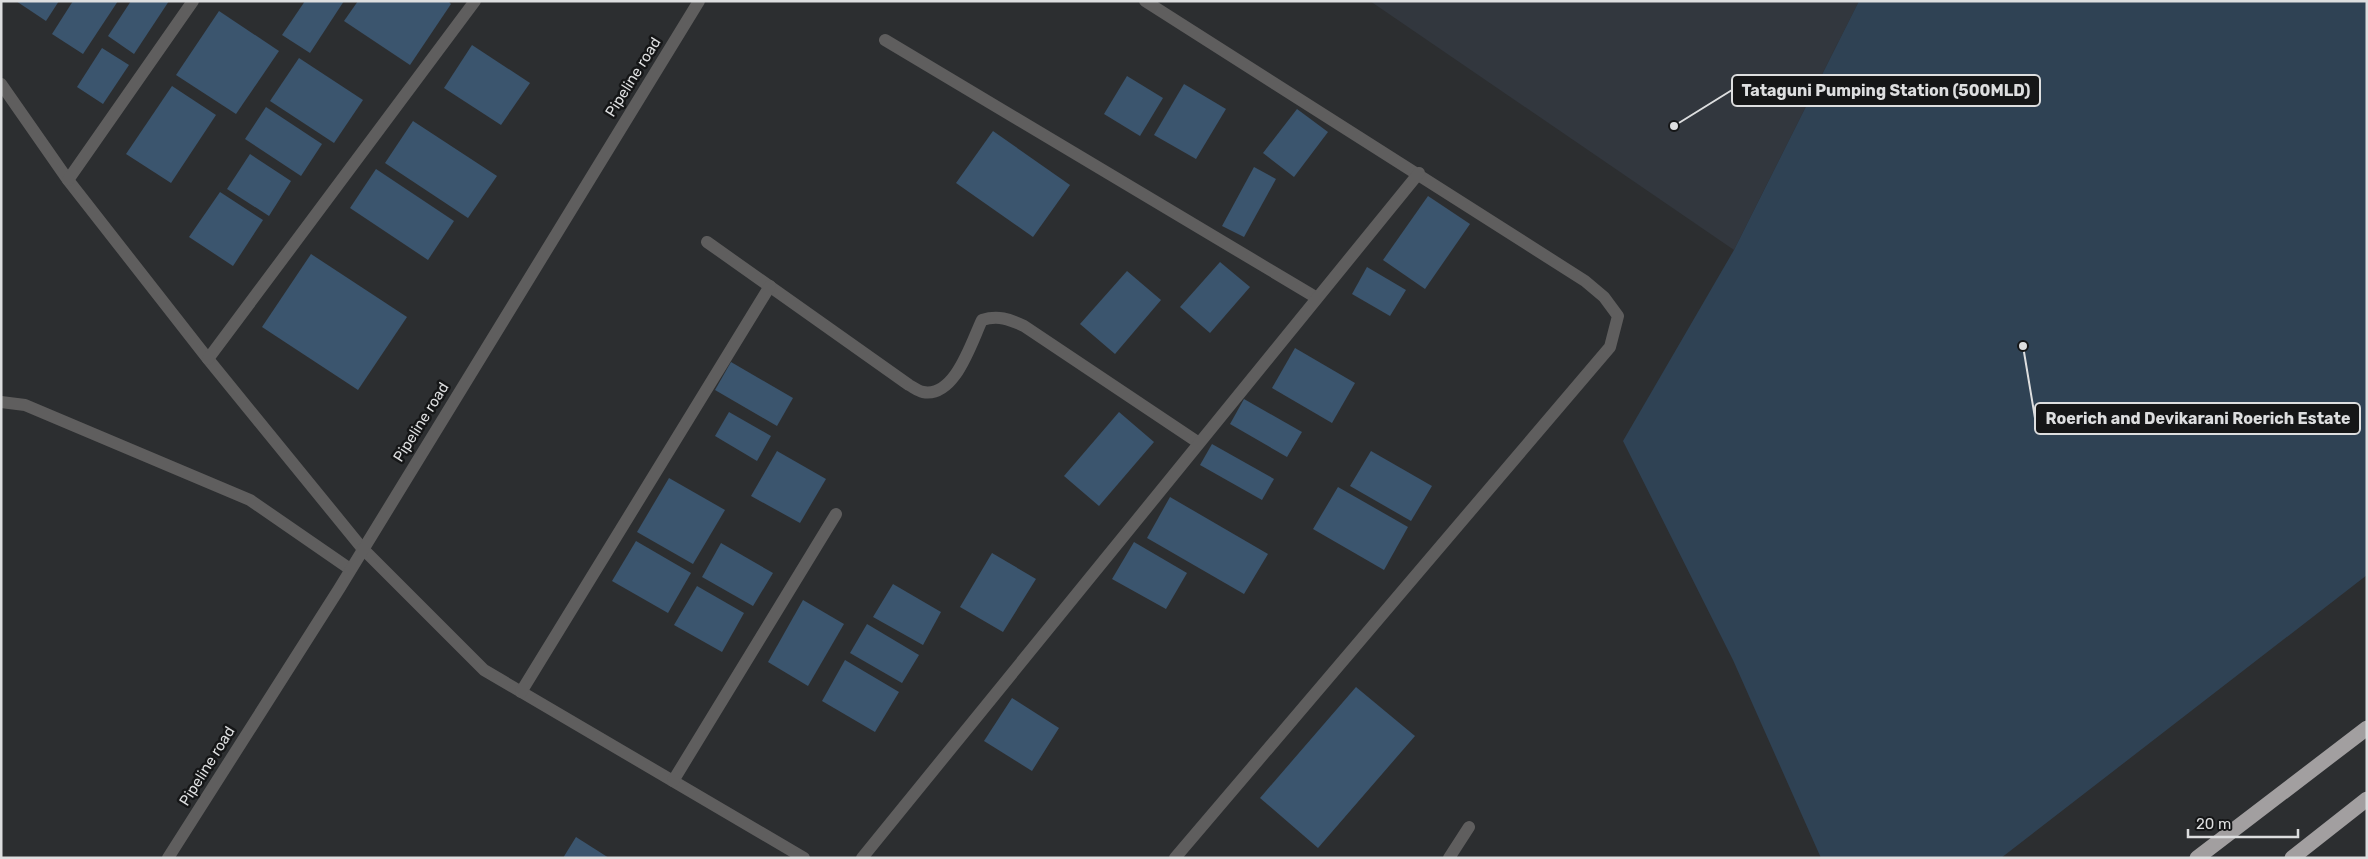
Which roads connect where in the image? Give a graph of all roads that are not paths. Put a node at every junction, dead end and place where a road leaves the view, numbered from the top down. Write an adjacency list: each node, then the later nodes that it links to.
1 (193, 1): 8 (street)
2 (475, 1): 12 (street)
3 (698, 1): 16 (street, Pipeline road)
4 (1145, 1): 7 (street)
5 (885, 40): 11 (street)
6 (1, 84): 8 (street)
7 (1419, 174): 11 (street); 26 (street)
8 (68, 180): 12 (street)
9 (707, 242): 10 (street)
10 (770, 286): 14 (street); 18 (street)
11 (1317, 298): 14 (street)
12 (208, 359): 16 (street)
13 (1, 402): 17 (street)
14 (1199, 443): 25 (street)
15 (836, 514): 20 (street)
16 (362, 548): 17 (street, Pipeline road); 18 (street)
17 (350, 570): 23 (street, Pipeline road)
18 (521, 692): 20 (street)
19 (2367, 728): 28 (highway)
20 (673, 781): 24 (street)
21 (2367, 799): 29 (highway)
22 (1469, 827): 27 (street)
23 (168, 858)
24 (804, 858)
25 (862, 858)
26 (1175, 858)
27 (1449, 858)
28 (2197, 858)
29 (2292, 858)

